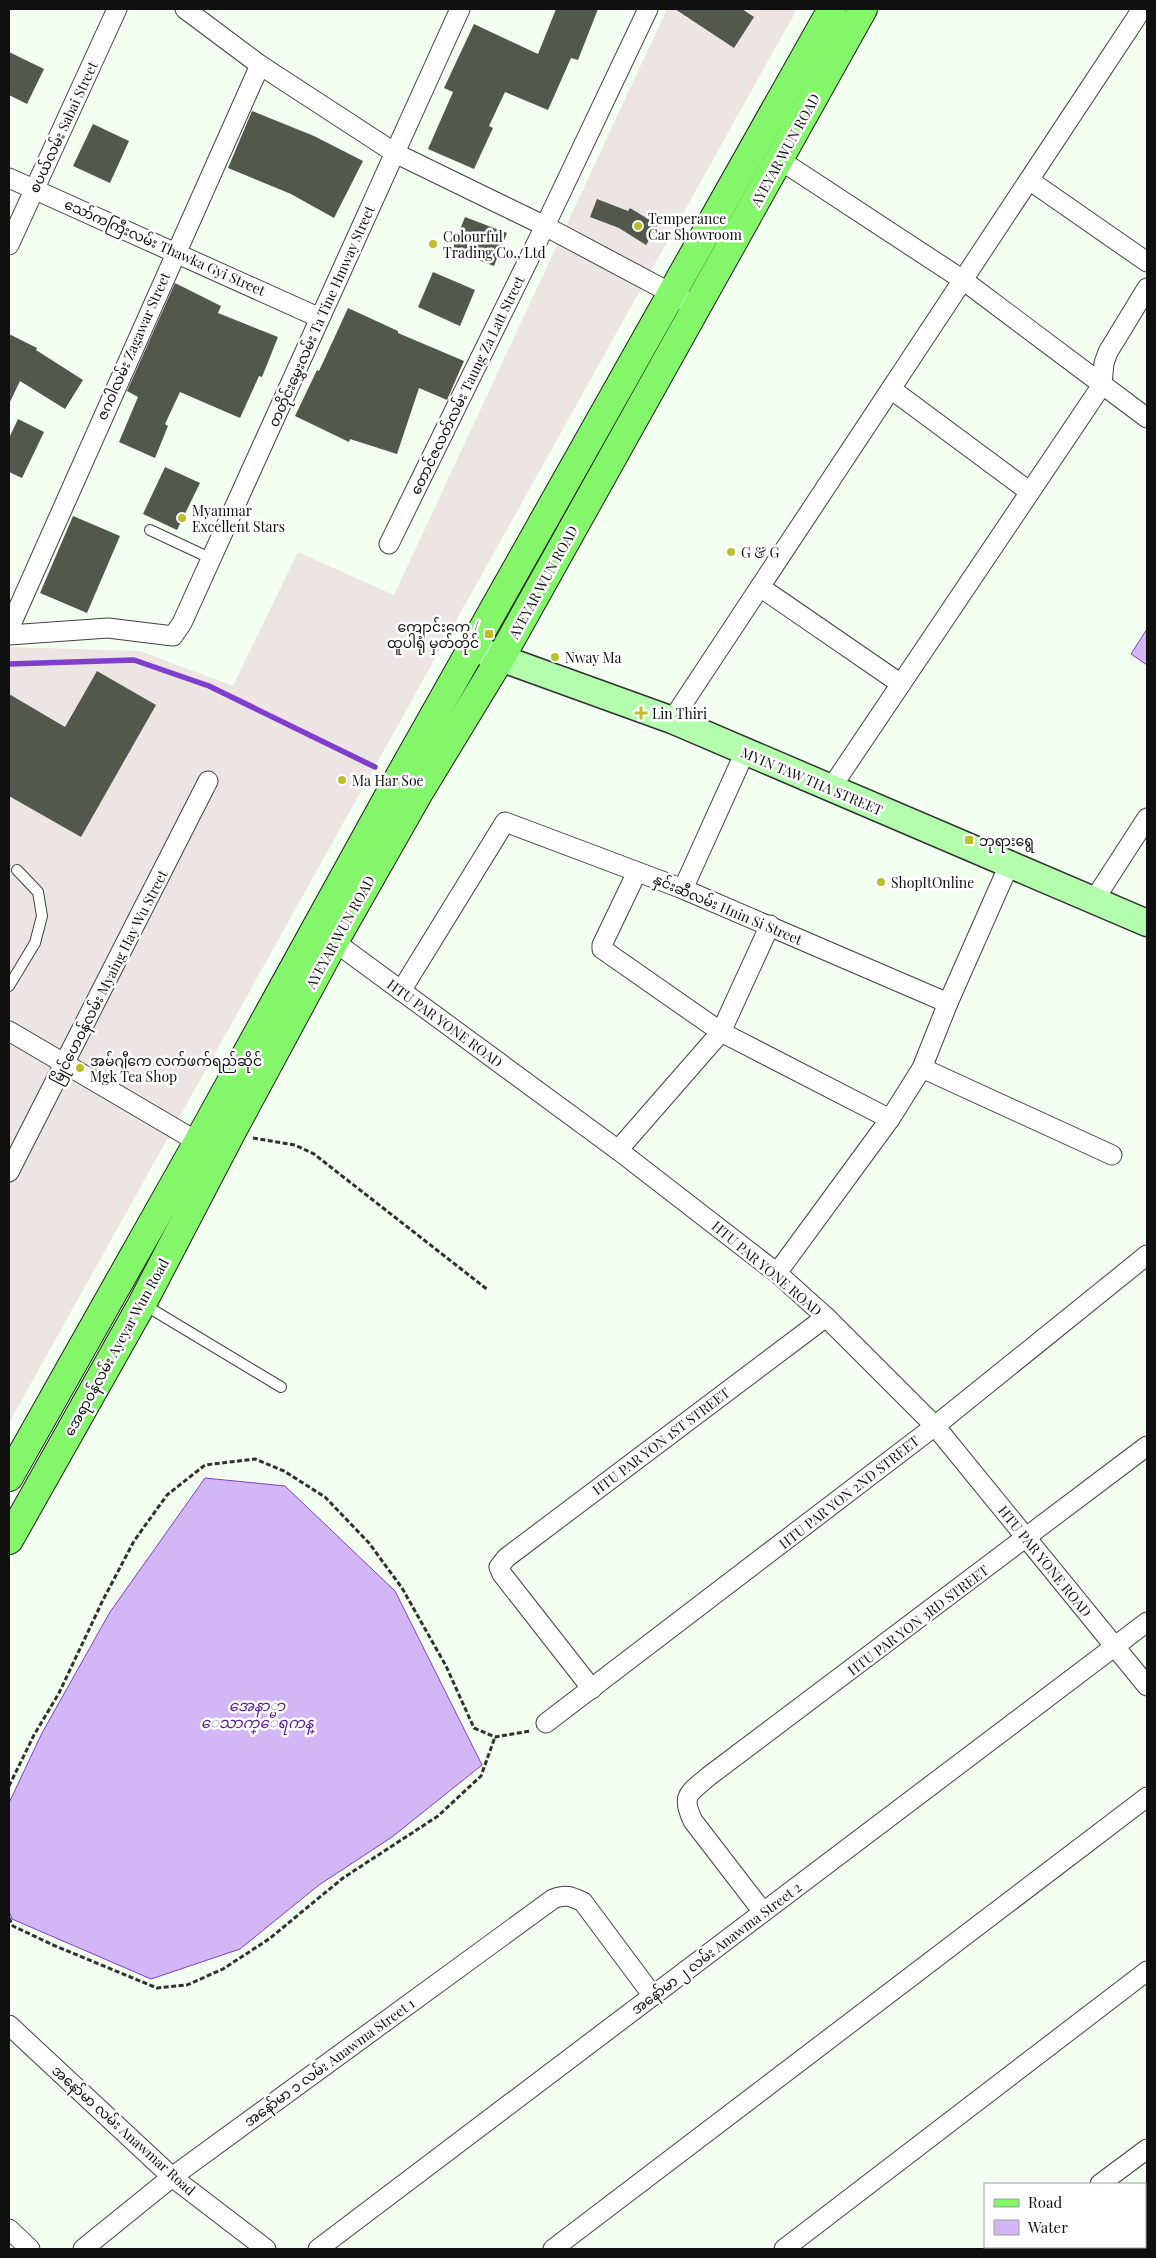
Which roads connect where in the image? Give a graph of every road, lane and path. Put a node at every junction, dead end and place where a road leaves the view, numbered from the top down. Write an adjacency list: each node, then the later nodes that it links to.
1 (117, 9): 13 (street, စပယ်လမ်း Sabai Street)
2 (185, 9): 8 (street)
3 (460, 9): 9 (street, တတိုင်းမွှေးလမ်း Ta Tine Hmway Street)
4 (648, 9): 14 (street, တောင်ဇလတ်လမ်း Taung Za Latt Street)
5 (1142, 9): 12 (street)
6 (828, 10): 7 (street); 20 (main road, AYEYAR WUN ROAD)
7 (859, 17): 10 (main road, AYEYAR WUN ROAD)
8 (260, 65): 9 (street); 16 (street, ဇဂဝါလမ်း Zagawar Street)
9 (395, 153): 14 (street); 22 (street, တတိုင်းမွှေးလမ်း Ta Tine Hmway Street)
10 (780, 160): 18 (street); 21 (main road, AYEYAR WUN ROAD)
11 (9, 178): 13 (street, သော်ကကြီးလမ်း Thawka Gyi Street)
12 (1029, 180): 17 (street); 18 (street)
13 (34, 188): 15 (street, စပယ်လမ်း Sabai Street); 16 (street, သော်ကကြီးလမ်း Thawka Gyi Street)
14 (545, 226): 20 (street); 28 (street, တောင်ဇလတ်လမ်း Taung Za Latt Street)
15 (9, 245)
16 (175, 251): 22 (street, သော်ကကြီးလမ်း Thawka Gyi Street); 31 (street, ဇဂဝါလမ်း Zagawar Street)
17 (1147, 262)
18 (963, 280): 23 (street); 24 (street)
19 (1147, 288): 23 (street)
20 (673, 293): 21 (street); 33 (main road, AYEYAR WUN ROAD)
21 (697, 307): 34 (main road, AYEYAR WUN ROAD)
22 (320, 318): 29 (street, တတိုင်းမွှေးလမ်း Ta Tine Hmway Street)
23 (1102, 385): 25 (street); 26 (street)
24 (891, 389): 26 (street); 30 (street)
25 (1147, 418)
26 (1030, 492): 35 (street)
27 (150, 530): 29 (lane)
28 (389, 544)
29 (212, 559): 32 (street, တတိုင်းမွှေးလမ်း Ta Tine Hmway Street)
30 (760, 586): 35 (street); 36 (street)
31 (9, 629)
32 (9, 636)
33 (473, 648): 34 (main road, MYIN TAW THA STREET); 48 (main road, AYEYAR WUN ROAD)
34 (500, 658): 36 (main road, MYIN TAW THA STREET); 48 (main road, AYEYAR WUN ROAD)
35 (901, 684): 39 (street)
36 (672, 720): 37 (main road, MYIN TAW THA STREET)
37 (745, 752): 39 (main road, MYIN TAW THA STREET); 44 (street)
38 (208, 781): 54 (street, မြိုင်ဟေဝန်လမ်း Myaing Hay Wu Street)
39 (831, 788): 41 (main road, MYIN TAW THA STREET)
40 (1147, 818): 45 (street)
41 (1009, 866): 45 (main road, MYIN TAW THA STREET); 51 (street)
42 (17, 870): 49 (lane)
43 (637, 872): 44 (street, နှင်းဆီလမ်း Hnin Si Street); 50 (street, နှင်းဆီလမ်း Hnin Si Street); 53 (street)
44 (683, 889): 47 (street, နှင်းဆီလမ်း Hnin Si Street)
45 (1094, 900): 46 (main road, MYIN TAW THA STREET)
46 (1147, 923)
47 (770, 926): 51 (street, နှင်းဆီလမ်း Hnin Si Street); 53 (street)
48 (325, 935): 50 (street, HTU PAR YONE ROAD); 57 (main road, AYEYAR WUN ROAD)
49 (9, 986)
50 (401, 991): 58 (street, HTU PAR YONE ROAD)
51 (948, 1003): 55 (street)
52 (9, 1031): 54 (street)
53 (721, 1032): 56 (street); 58 (street)
54 (66, 1064): 57 (street); 60 (street, မြိုင်ဟေဝန်လမ်း Myaing Hay Wu Street)
55 (922, 1068): 56 (street); 59 (street)
56 (890, 1119): 62 (street)
57 (216, 1143): 63 (path); 64 (main road, အေရာဝန်လမ်း Ayeyar Wun Road); 69 (main road, အေရာဝန်လမ်း Ayeyar Wun Road)
58 (618, 1150): 62 (street, HTU PAR YONE ROAD)
59 (1112, 1155)
60 (9, 1172)
61 (1147, 1255): 67 (street, HTU PAR YON 2ND STREET)
62 (777, 1273): 65 (street, HTU PAR YONE ROAD)
63 (488, 1290)
64 (142, 1304): 66 (lane); 71 (main road, အေရာဝန်လမ်း Ayeyar Wun Road)
65 (826, 1317): 67 (street, HTU PAR YONE ROAD); 75 (street, HTU PAR YON 1ST STREET)
66 (281, 1387)
67 (935, 1426): 70 (street, HTU PAR YONE ROAD); 75 (street, HTU PAR YON 2ND STREET)
68 (1147, 1446): 70 (street, HTU PAR YON 3RD STREET)
69 (9, 1478)
70 (1027, 1538): 73 (street, HTU PAR YONE ROAD); 80 (street, HTU PAR YON 3RD STREET)
71 (9, 1540)
72 (1147, 1622): 73 (street, အနော်မာ ၂ လမ်း Anawma Street 2)
73 (1115, 1646): 74 (street, HTU PAR YONE ROAD); 80 (street, အနော်မာ ၂ လမ်း Anawma Street 2)
74 (1147, 1686)
75 (592, 1689): 76 (street, HTU PAR YON 2ND STREET)
76 (546, 1723): 77 (path)
77 (495, 1737): 78 (path); 81 (path)
78 (9, 1786)
79 (1147, 1797): 94 (street)
80 (763, 1912): 83 (street, အနော်မာ ၂ လမ်း Anawma Street 2)
81 (9, 1918)
82 (1147, 1971): 95 (street)
83 (653, 1996): 86 (street, အနော်မာ ၁ လမ်း Anawma Street 1); 93 (street, အနော်မာ ၂ လမ်း Anawma Street 2)
84 (9, 2025): 86 (street, အနော်မာ လမ်း Anawmar Road)
85 (1147, 2149): 87 (street)
86 (172, 2177): 91 (street, အနော်မာ ၁ လမ်း Anawma Street 1); 92 (street, အနော်မာ လမ်း Anawmar Road)
87 (1101, 2183)
88 (9, 2229): 90 (street)
89 (1019, 2248): 96 (street)
90 (30, 2249)
91 (83, 2249)
92 (266, 2249)
93 (318, 2249)
94 (553, 2249)
95 (784, 2249)
96 (1014, 2249)

